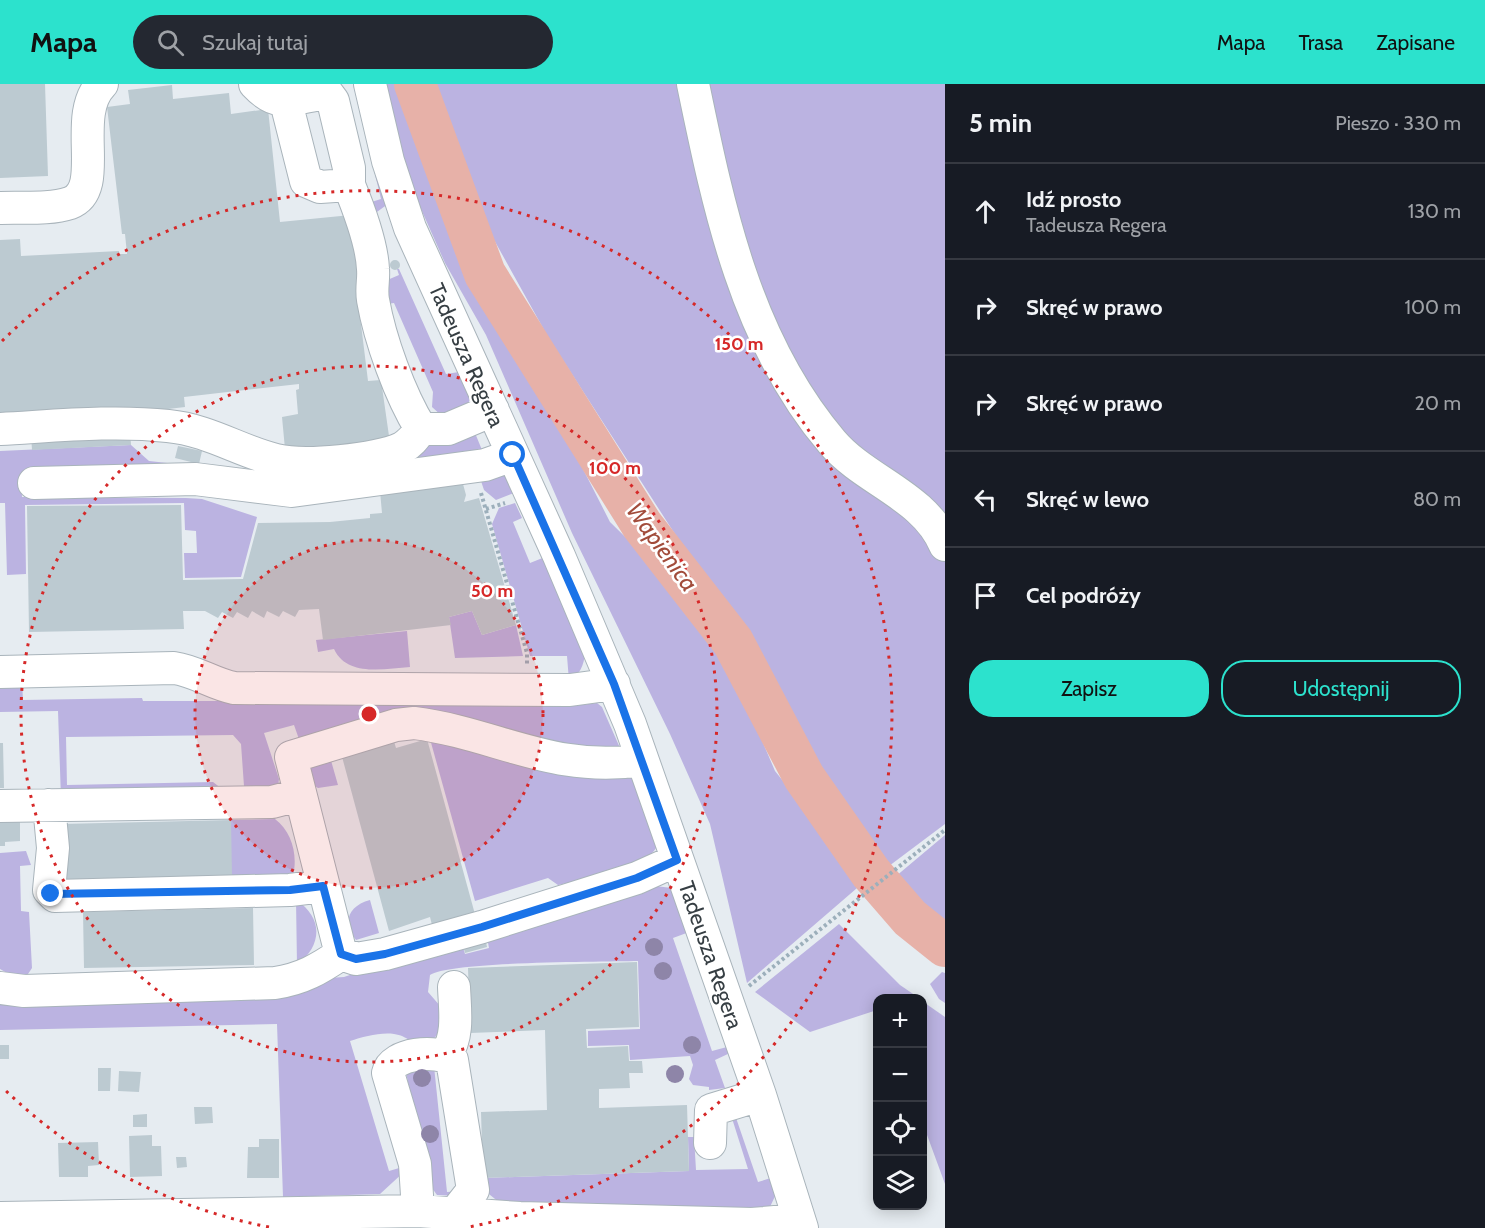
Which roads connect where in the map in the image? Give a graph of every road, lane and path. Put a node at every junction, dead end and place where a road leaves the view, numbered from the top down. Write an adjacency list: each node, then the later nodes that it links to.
1 (102, 84): 8 (street)
2 (255, 84): 6 (street)
3 (370, 84): 9 (street, Tadeusza Regera)
4 (693, 84): 17 (street)
5 (329, 89): 6 (street); 7 (street)
6 (286, 102): 7 (street)
7 (349, 185): 10 (street)
8 (0, 208)
9 (410, 228): 10 (street); 11 (street, Tadeusza Regera)
10 (369, 247): 13 (street)
11 (493, 410): 13 (street); 14 (street, Tadeusza Regera)
12 (0, 429): 13 (street)
13 (421, 429)
14 (513, 455): 15 (street); 19 (street, Tadeusza Regera)
15 (472, 467): 16 (street); 20 (path)
16 (34, 483)
17 (945, 545)
18 (0, 672): 20 (street)
19 (614, 684): 20 (street); 21 (street, Tadeusza Regera)
20 (528, 690)
21 (642, 760): 22 (street); 26 (street, Tadeusza Regera)
22 (299, 795): 23 (street); 27 (street)
23 (49, 805): 24 (street); 27 (street)
24 (0, 806)
25 (945, 830): 31 (path)
26 (677, 860): 28 (street); 31 (street, Tadeusza Regera)
27 (323, 886): 28 (street)
28 (341, 954): 30 (street)
29 (454, 987): 32 (street)
30 (0, 988)
31 (728, 1004): 33 (street, Tadeusza Regera)
32 (446, 1055): 35 (street); 36 (street)
33 (760, 1095): 34 (street); 39 (street, Tadeusza Regera)
34 (710, 1143)
35 (418, 1211): 36 (street); 38 (street)
36 (455, 1214): 39 (street)
37 (0, 1218): 38 (street)
38 (184, 1221)
39 (800, 1224)

